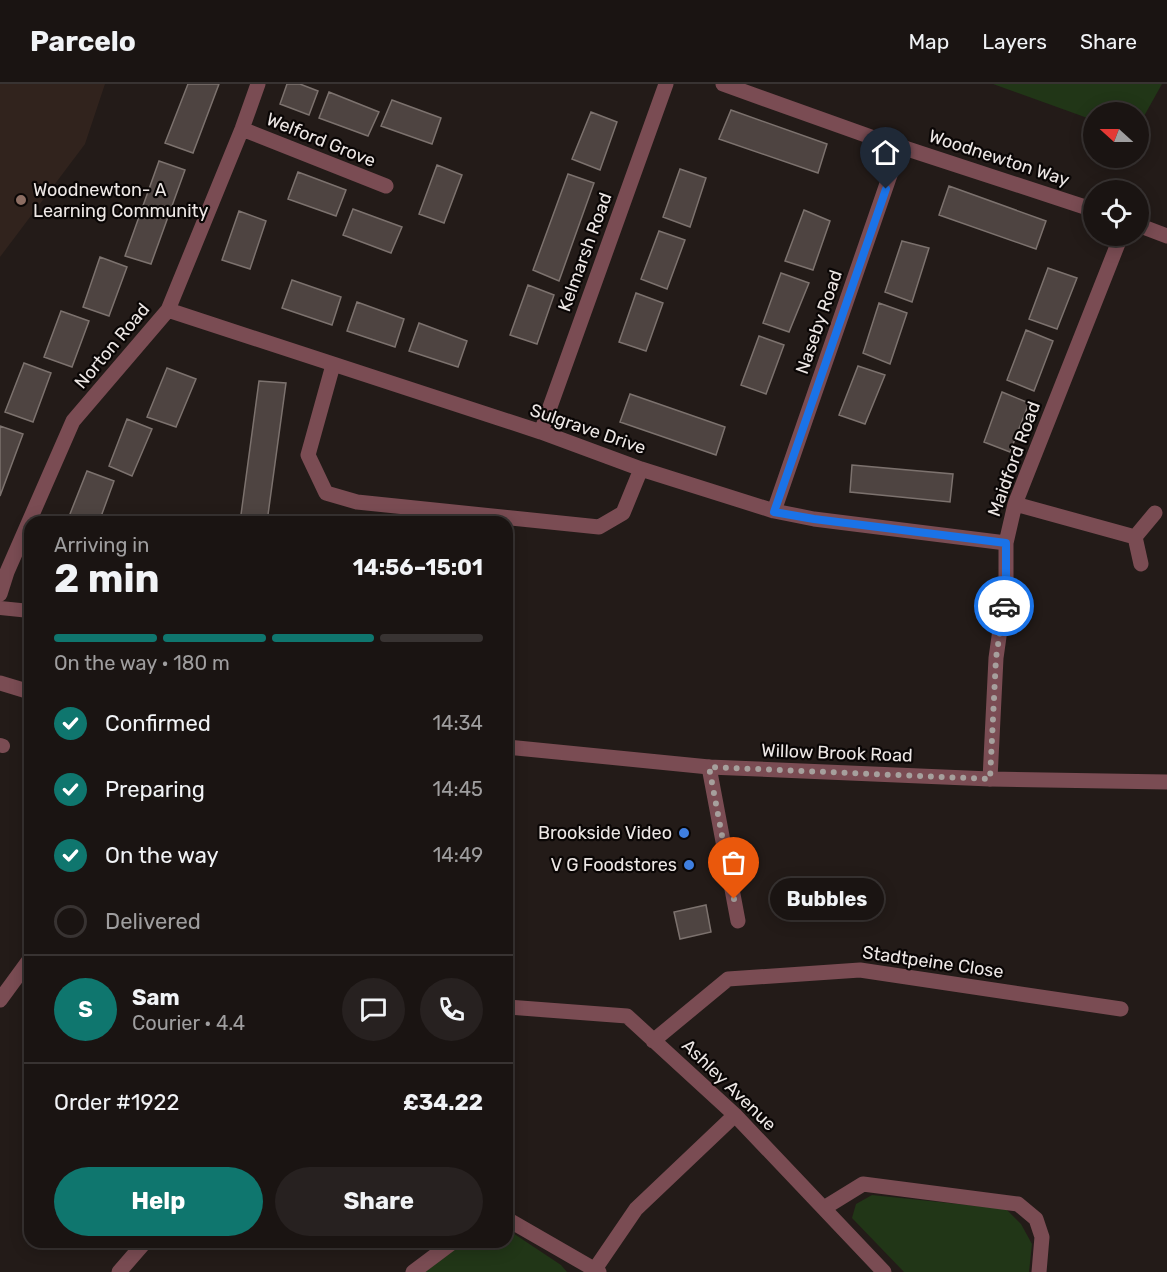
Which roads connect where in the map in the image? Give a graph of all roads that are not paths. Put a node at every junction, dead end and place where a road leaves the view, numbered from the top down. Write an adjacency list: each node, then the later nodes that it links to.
1 (258, 84): 4 (street, Norton Road)
2 (666, 84): 13 (street, Kelmarsh Road)
3 (723, 84): 5 (street, Woodnewton Way)
4 (242, 129): 6 (street, Welford Grove); 11 (street, Norton Road)
5 (900, 146): 7 (street, Woodnewton Way); 16 (street, Naseby Road)
6 (386, 186)
7 (1083, 206)
8 (1149, 229): 9 (street)
9 (1167, 236)
10 (1117, 246): 15 (street, Maidford Road)
11 (168, 310): 12 (street, Sulgrave Drive); 18 (street, Norton Road)
12 (333, 365): 13 (street, Sulgrave Drive); 19 (street)
13 (541, 432): 14 (street, Sulgrave Drive)
14 (641, 469): 16 (street, Sulgrave Drive); 20 (street)
15 (1015, 504): 22 (street); 23 (street, Maidford Road)
16 (774, 512): 23 (street, Sulgrave Drive)
17 (1155, 513): 22 (street)
18 (29, 516)
19 (493, 516)
20 (513, 518)
21 (24, 527): 25 (street, Norton Road)
22 (1135, 537): 24 (street)
23 (1006, 543): 33 (street, Maidford Road)
24 (1141, 564)
25 (3, 571): 26 (street, Norton Road)
26 (0, 594)
27 (0, 608): 28 (lane)
28 (24, 610)
29 (0, 683): 30 (street)
30 (24, 690)
31 (513, 748): 32 (street, Willow Brook Road)
32 (709, 767): 33 (street, Willow Brook Road); 35 (street)
33 (990, 779): 34 (street, Willow Brook Road)
34 (1167, 782)
35 (738, 921)
36 (24, 966): 37 (street)
37 (0, 1000)
38 (513, 1007): 40 (street, Ashley Avenue)
39 (1121, 1009): 40 (street, Stadtpeine Close)
40 (654, 1041): 41 (street, Ashley Avenue)
41 (735, 1115): 42 (street, Ashley Avenue); 46 (street)
42 (824, 1208): 49 (street, Ashley Avenue); 50 (street)
43 (513, 1223): 46 (street)
44 (140, 1248): 47 (street)
45 (445, 1248): 48 (street)
46 (595, 1271)
47 (119, 1272)
48 (413, 1272)
49 (884, 1272)
50 (1039, 1272)

